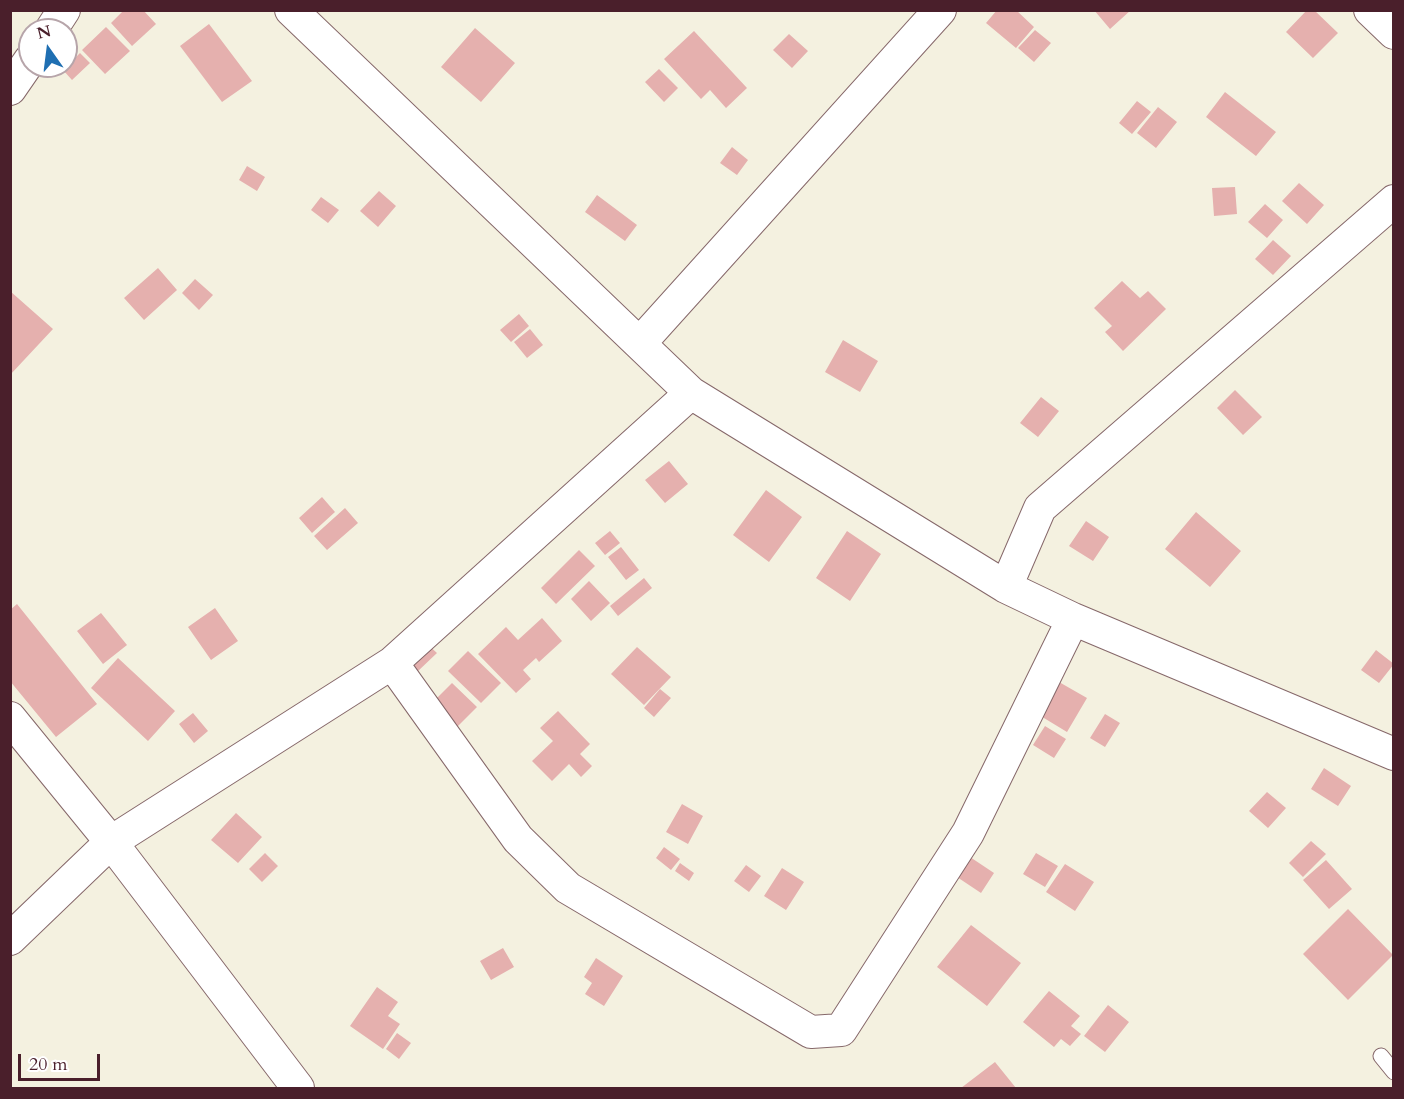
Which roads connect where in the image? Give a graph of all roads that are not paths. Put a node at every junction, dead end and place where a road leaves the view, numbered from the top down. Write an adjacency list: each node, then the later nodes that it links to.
1 (291, 10): 6 (street)
2 (940, 10): 6 (street)
3 (1370, 10): 4 (street)
4 (1394, 33)
5 (1394, 201): 8 (street)
6 (640, 344): 7 (street)
7 (691, 393): 8 (street); 10 (street)
8 (1006, 587): 9 (street)
9 (1073, 619): 10 (street); 12 (street)
10 (392, 663): 13 (street)
11 (10, 718): 13 (street)
12 (1394, 754)
13 (111, 842): 14 (street); 17 (street)
14 (10, 939)
15 (1381, 1056): 16 (lane)
16 (1394, 1072)
17 (298, 1089)

